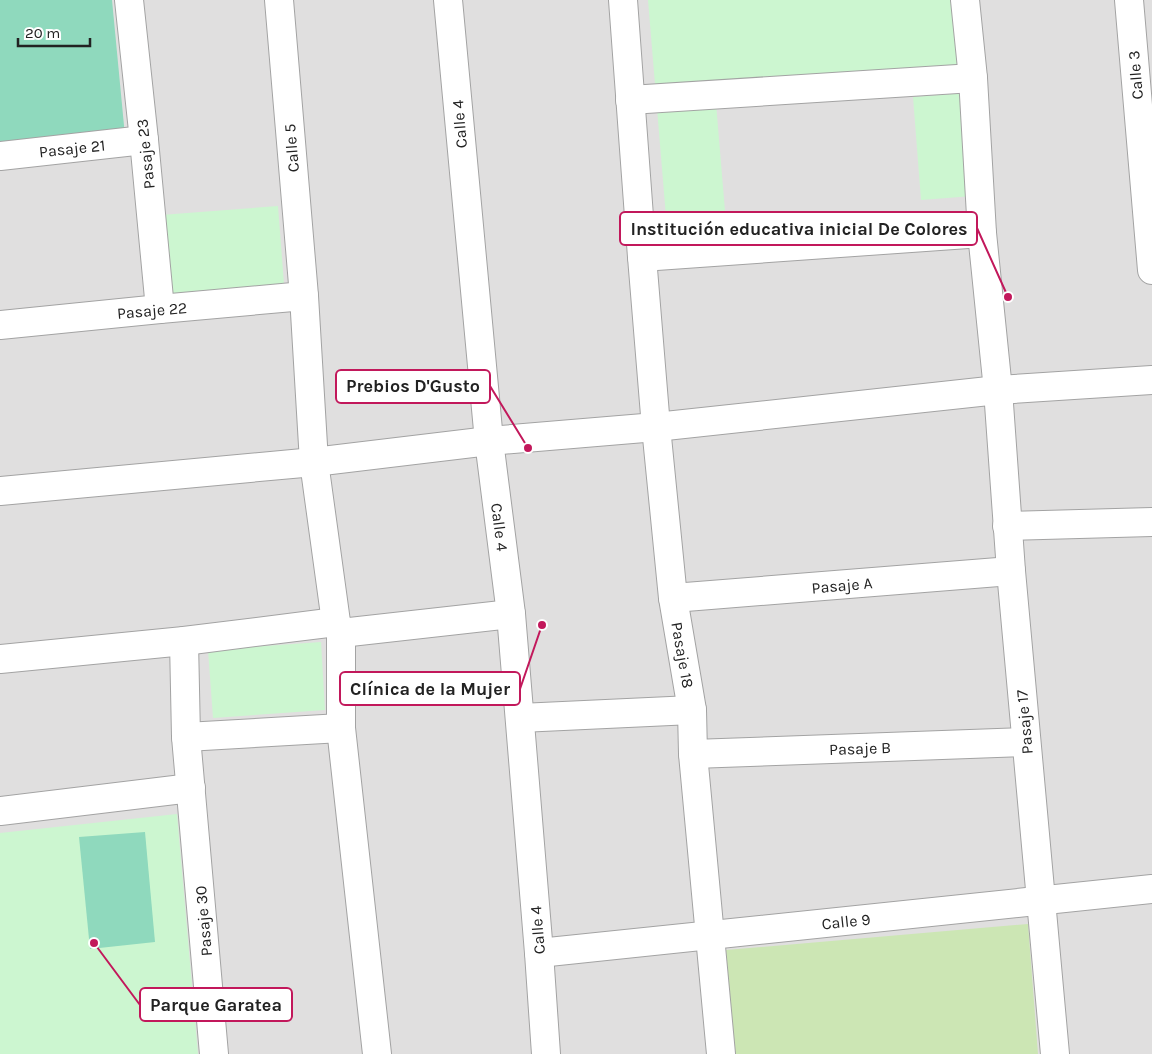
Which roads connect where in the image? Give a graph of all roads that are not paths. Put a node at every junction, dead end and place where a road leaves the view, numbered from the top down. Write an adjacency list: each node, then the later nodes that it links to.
1 (129, 0): 9 (street, Pasaje 23)
2 (279, 0): 14 (street, Calle 5)
3 (448, 0): 20 (street, Calle 4)
4 (623, 0): 8 (street, Pasaje 18)
5 (965, 0): 7 (street, Pasaje 17)
6 (1129, 0): 13 (street, Calle 3)
7 (973, 78): 8 (street); 11 (street, Pasaje 17)
8 (630, 100): 12 (street, Pasaje 18)
9 (144, 140): 10 (street, Pasaje 21); 15 (street, Pasaje 23)
10 (0, 156)
11 (982, 233): 12 (street); 18 (street, Pasaje 17)
12 (642, 257): 19 (street, Pasaje 18)
13 (1152, 270)
14 (304, 296): 15 (street, Pasaje 22); 21 (street, Calle 5)
15 (160, 309): 16 (street, Pasaje 22)
16 (0, 325)
17 (1152, 380): 18 (street)
18 (998, 390): 19 (street); 24 (street, Pasaje 17)
19 (656, 427): 20 (street); 26 (street, Pasaje 18)
20 (489, 441): 21 (street); 27 (street, Calle 4)
21 (314, 462): 22 (street); 28 (street, Calle 5)
22 (0, 491)
23 (1152, 522): 24 (street)
24 (1007, 526): 25 (street, Pasaje 17)
25 (1010, 571): 26 (street, Pasaje A); 35 (street, Pasaje 17)
26 (673, 598): 31 (street, Pasaje 18)
27 (511, 614): 28 (street); 32 (street, Calle 4)
28 (339, 627): 29 (street); 33 (street, Calle 5)
29 (184, 641): 30 (street); 34 (street, Pasaje 30)
30 (0, 659)
31 (692, 710): 32 (street); 36 (street, Pasaje 18)
32 (520, 718): 42 (street, Calle 4)
33 (341, 728): 34 (street); 44 (street, Calle 5)
34 (186, 737): 37 (street, Pasaje 30)
35 (1026, 742): 36 (street, Pasaje B); 40 (street, Pasaje 17)
36 (693, 754): 41 (street, Pasaje 18)
37 (191, 788): 38 (street); 43 (street, Pasaje 30)
38 (0, 811)
39 (1152, 889): 40 (street, Calle 9)
40 (1041, 901): 41 (street, Calle 9); 47 (street, Pasaje 17)
41 (710, 935): 42 (street, Calle 9); 46 (street, Pasaje 18)
42 (539, 953): 45 (street, Calle 4)
43 (214, 1054)
44 (377, 1054)
45 (546, 1054)
46 (721, 1054)
47 (1055, 1054)

